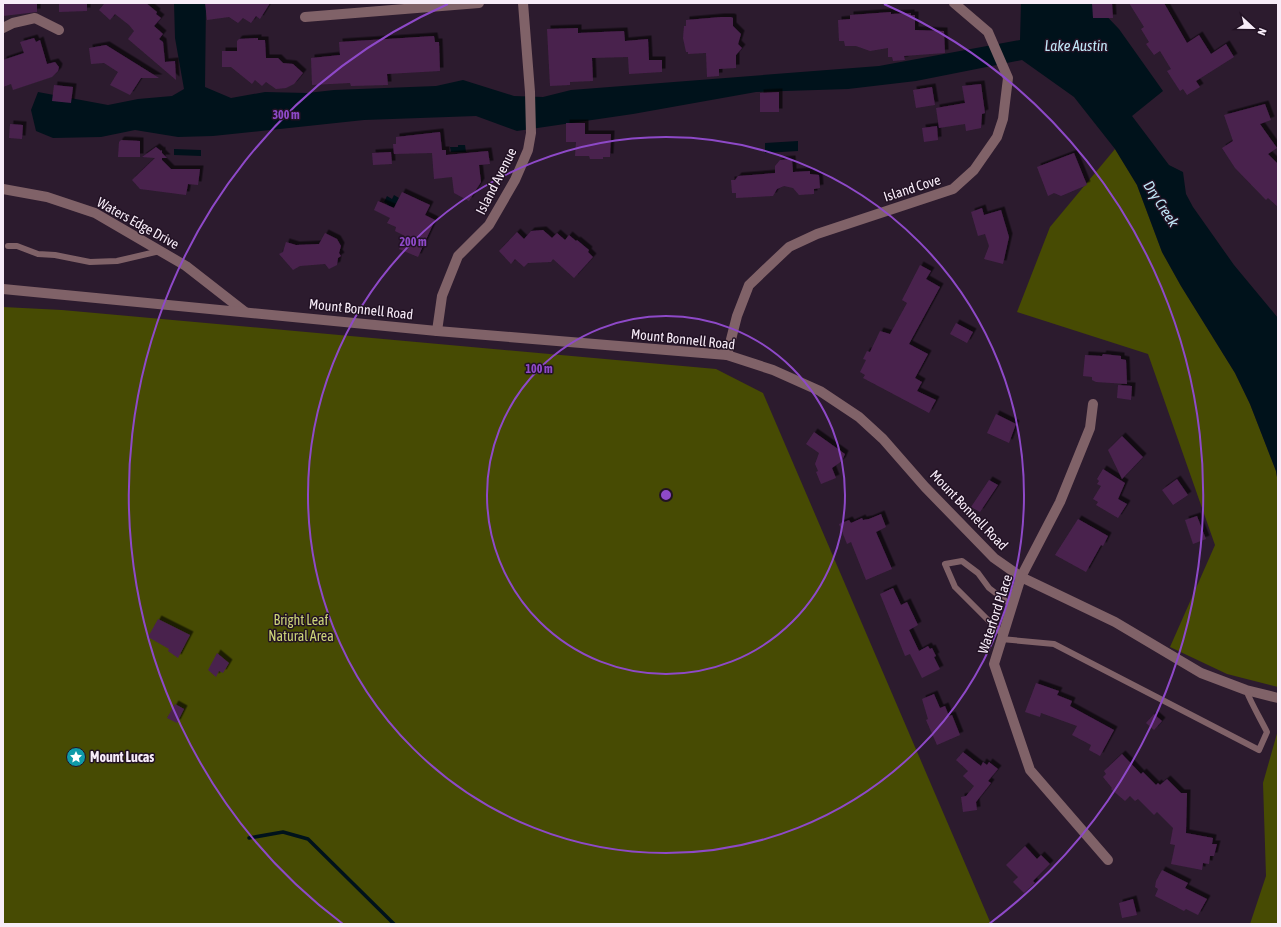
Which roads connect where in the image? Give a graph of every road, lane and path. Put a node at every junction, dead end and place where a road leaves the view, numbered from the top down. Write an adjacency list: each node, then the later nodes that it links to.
1 (479, 3): 4 (street)
2 (523, 3): 12 (street, Island Avenue)
3 (954, 3): 13 (street, Island Cove)
4 (305, 17)
5 (3, 28): 6 (street)
6 (59, 30)
7 (3, 189): 9 (street, Waters Edge Drive)
8 (8, 246): 9 (lane)
9 (162, 250): 11 (street, Waters Edge Drive)
10 (3, 289): 11 (street, Mount Bonnell Road)
11 (245, 312): 12 (street, Mount Bonnell Road)
12 (437, 331): 13 (street, Mount Bonnell Road)
13 (727, 355): 15 (street, Mount Bonnell Road)
14 (1093, 404): 15 (street, Waterford Place)
15 (1021, 577): 16 (street, Waterford Place); 18 (street, Mount Bonnell Road)
16 (1011, 605): 17 (street, Waterford Place); 17 (lane)
17 (1002, 637): 18 (lane); 20 (street, Waterford Place)
18 (1246, 690): 19 (street, Mount Bonnell Road)
19 (1278, 698)
20 (1108, 860)

